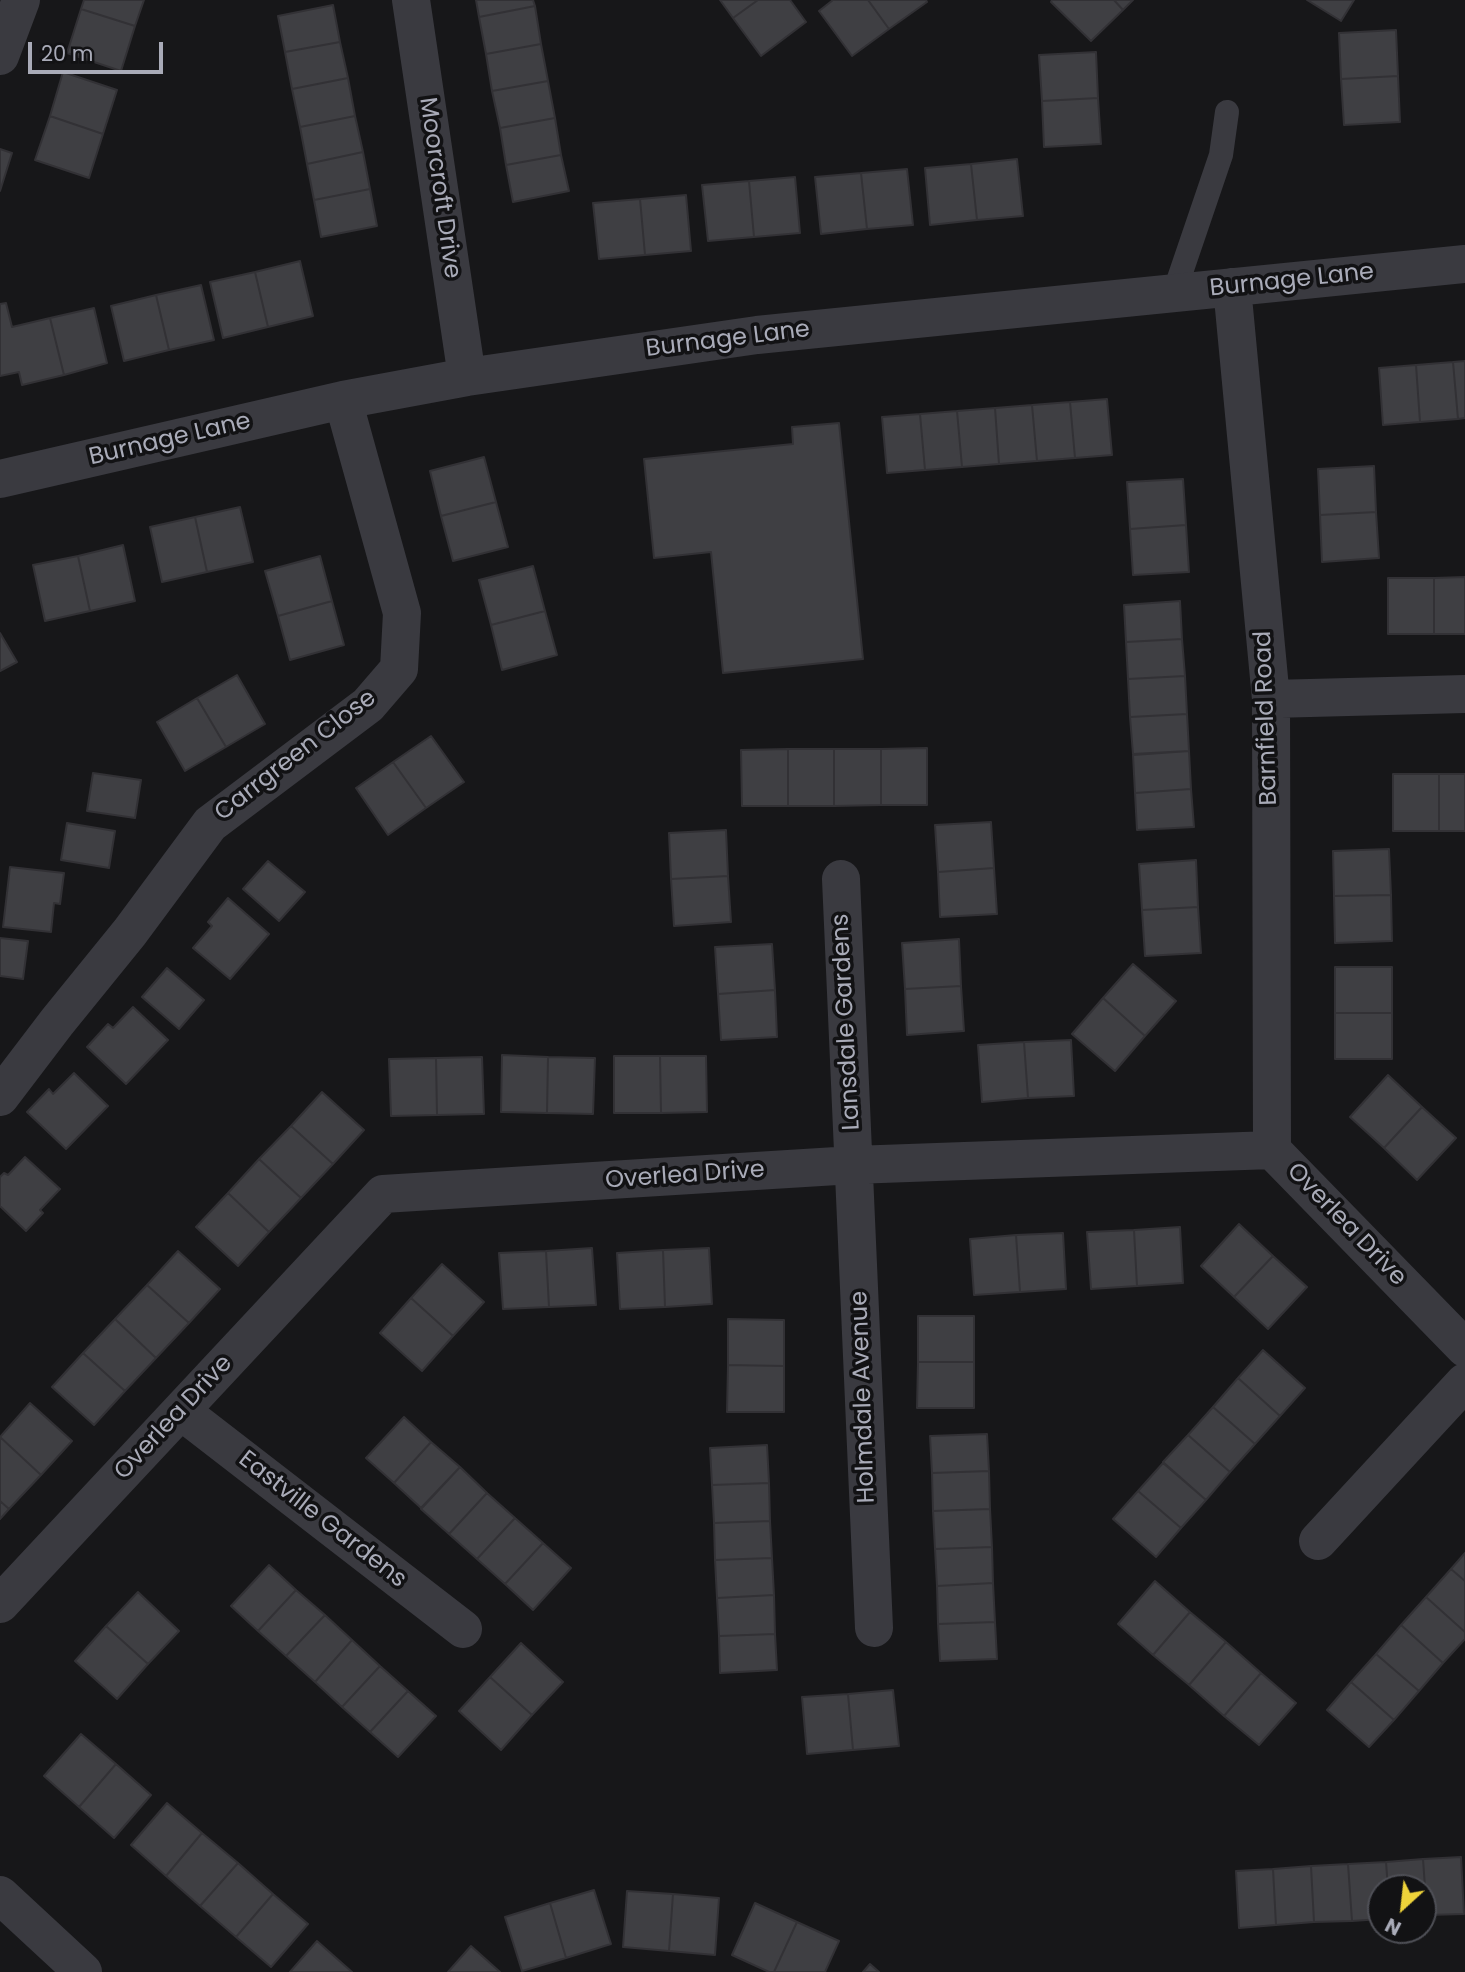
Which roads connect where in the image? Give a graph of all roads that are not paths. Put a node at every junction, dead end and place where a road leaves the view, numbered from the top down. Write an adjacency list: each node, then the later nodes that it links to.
1 (21, 0): 3 (street)
2 (411, 0): 8 (street, Moorcroft Drive)
3 (0, 56)
4 (1227, 112): 7 (lane)
5 (1465, 264): 6 (street, Burnage Lane)
6 (1232, 287): 7 (street, Burnage Lane); 12 (street, Barnfield Road)
7 (1174, 293): 8 (street, Burnage Lane)
8 (467, 377): 9 (street, Burnage Lane)
9 (343, 400): 10 (street, Burnage Lane); 14 (street, Carrgreen Close)
10 (0, 479)
11 (1465, 694): 12 (street)
12 (1271, 699): 15 (street, Barnfield Road)
13 (841, 879): 16 (street, Lansdale Gardens)
14 (0, 1097)
15 (1272, 1150): 16 (street, Overlea Drive); 17 (street, Overlea Drive)
16 (853, 1165): 19 (street, Overlea Drive); 23 (street, Holmdale Avenue)
17 (1465, 1348)
18 (1465, 1382): 20 (street)
19 (181, 1411): 21 (street, Overlea Drive); 22 (street, Eastville Gardens)
20 (1318, 1541)
21 (0, 1604)
22 (463, 1629)
23 (874, 1629)
24 (0, 1895): 25 (street)
25 (83, 1972)

